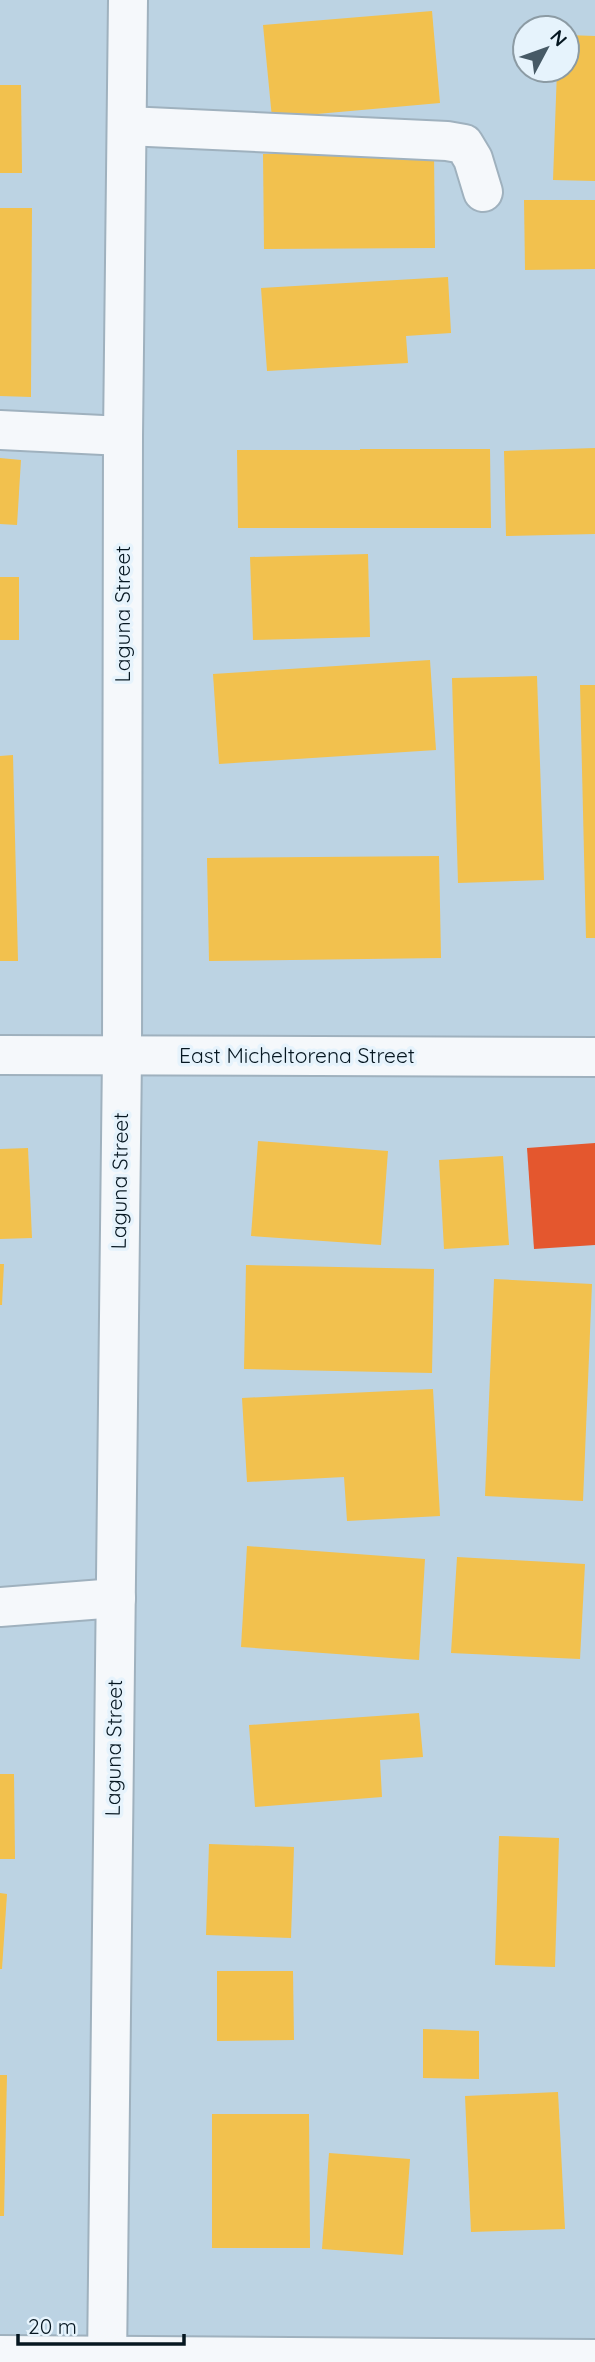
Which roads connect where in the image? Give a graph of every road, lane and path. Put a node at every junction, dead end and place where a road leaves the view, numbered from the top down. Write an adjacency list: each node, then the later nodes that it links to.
1 (128, 0): 2 (street, Laguna Street)
2 (127, 126): 3 (street); 5 (street, Laguna Street)
3 (483, 192)
4 (0, 430): 5 (street)
5 (123, 436): 7 (street, Laguna Street)
6 (0, 1055): 7 (street, East Micheltorena Street)
7 (122, 1055): 8 (street, East Micheltorena Street); 9 (street, Laguna Street)
8 (595, 1057)
9 (116, 1598): 10 (street); 12 (street, Laguna Street)
10 (0, 1607)
11 (0, 2355): 12 (street)
12 (107, 2359): 13 (street)
13 (595, 2359)

